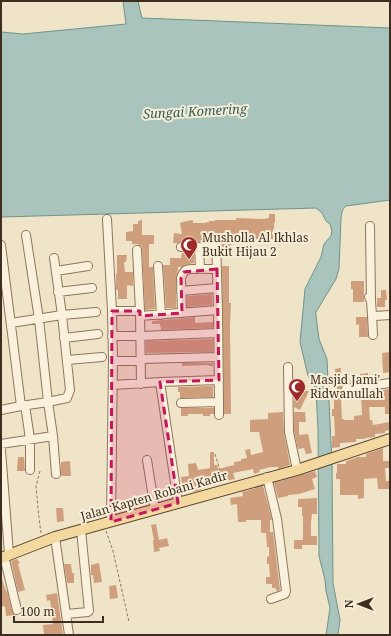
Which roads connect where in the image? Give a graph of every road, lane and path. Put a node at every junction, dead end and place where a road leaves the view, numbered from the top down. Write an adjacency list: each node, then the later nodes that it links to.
1 (107, 219): 23 (street)
2 (370, 226): 21 (street)
3 (26, 235): 31 (street)
4 (216, 238): 14 (street)
5 (1, 245): 32 (street)
6 (181, 247): 7 (street)
7 (199, 247): 8 (street); 13 (street)
8 (213, 248)
9 (137, 250): 25 (street)
10 (54, 258): 15 (street)
11 (88, 266): 15 (street)
12 (158, 266): 28 (street)
13 (200, 269): 14 (street); 18 (street)
14 (217, 269): 17 (street)
15 (56, 271): 19 (street)
16 (92, 288): 19 (street)
17 (217, 288): 18 (street); 22 (street)
18 (181, 291): 26 (street)
19 (58, 292): 27 (street)
20 (365, 292): 21 (street)
21 (371, 301): 30 (street)
22 (218, 310): 26 (street); 33 (street)
23 (112, 311): 25 (street); 36 (street)
24 (96, 312): 27 (street)
25 (140, 313): 28 (street); 37 (street)
26 (182, 313): 28 (street)
27 (62, 315): 31 (street); 38 (street)
28 (160, 315)
29 (390, 315): 30 (street)
30 (372, 316): 35 (street)
31 (39, 319): 32 (street); 51 (street)
32 (11, 323): 54 (street)
33 (218, 333): 37 (street); 40 (street)
34 (98, 334): 38 (street)
35 (373, 335)
36 (112, 336): 37 (street); 43 (street)
37 (140, 336): 42 (street)
38 (64, 338): 41 (street)
39 (102, 357): 41 (street)
40 (218, 357): 42 (street); 45 (street)
41 (67, 360): 51 (street)
42 (141, 360): 43 (street); 48 (street)
43 (113, 361): 49 (street)
44 (288, 367): 65 (street)
45 (219, 380): 46 (street); 52 (street)
46 (160, 382): 48 (street); 71 (street)
47 (390, 383): 50 (street)
48 (141, 384): 49 (street)
49 (113, 385): 73 (street)
50 (346, 389)
51 (48, 402): 54 (street); 57 (street)
52 (219, 402): 53 (street); 56 (street)
53 (181, 403)
54 (23, 406): 55 (street); 58 (street)
55 (1, 410)
56 (219, 415)
57 (53, 436): 58 (street); 68 (street)
58 (30, 439): 60 (street); 64 (street)
59 (390, 442): 65 (main road, Jalan Kapten Robani Kadir)
60 (1, 444)
61 (1, 450): 67 (street)
62 (215, 454): 70 (path)
63 (147, 460): 72 (street)
64 (30, 470)
65 (297, 470): 69 (main road, Jalan Kapten Robani Kadir)
66 (40, 471): 76 (path)
67 (2, 473): 77 (street)
68 (56, 474)
69 (267, 477): 70 (main road, Jalan Kapten Robani Kadir); 78 (street)
70 (225, 490): 71 (main road, Jalan Kapten Robani Kadir)
71 (178, 503): 72 (main road, Jalan Kapten Robani Kadir)
72 (155, 510): 73 (main road, Jalan Kapten Robani Kadir)
73 (107, 523): 74 (main road, Jalan Kapten Robani Kadir); 81 (path)
74 (81, 530): 75 (main road, Jalan Kapten Robani Kadir); 80 (street)
75 (55, 537): 76 (main road, Jalan Kapten Robani Kadir); 80 (street)
76 (42, 542): 77 (main road, Jalan Kapten Robani Kadir)
77 (5, 556): 79 (street)
78 (271, 598)
79 (17, 610)
80 (66, 614): 82 (street)
81 (129, 622)
82 (69, 635)

